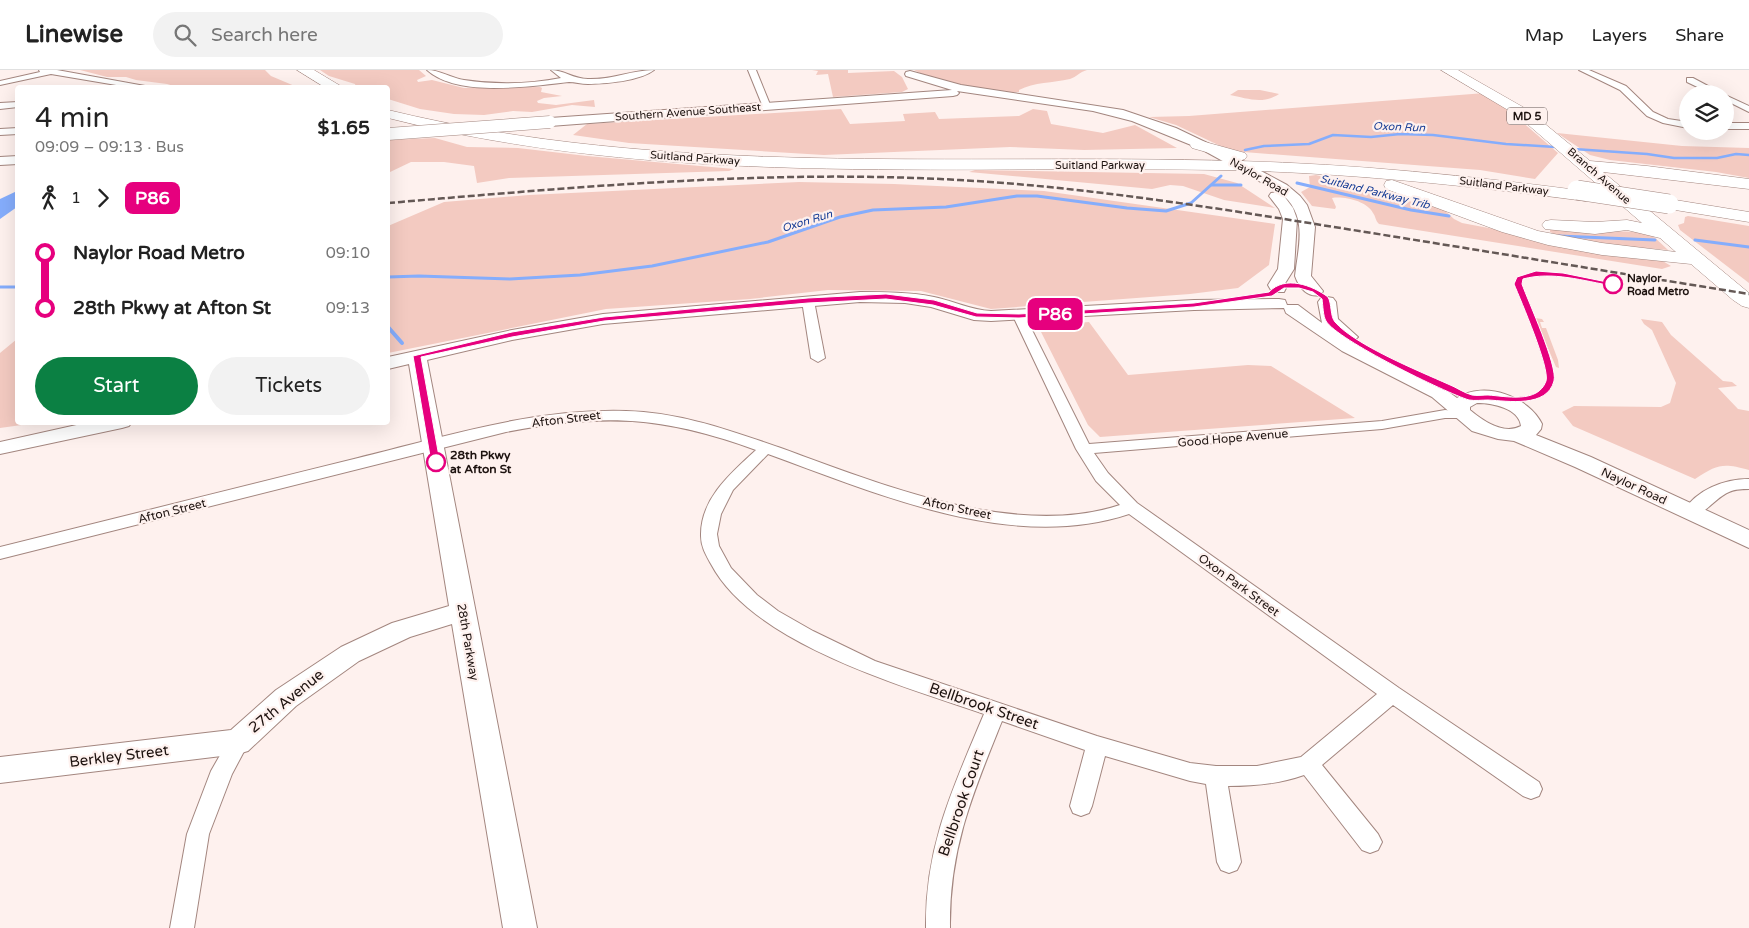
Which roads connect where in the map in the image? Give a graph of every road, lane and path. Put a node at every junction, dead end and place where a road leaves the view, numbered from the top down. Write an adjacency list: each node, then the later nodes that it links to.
1 (49, 70): 10 (street); 13 (street)
2 (430, 70): 11 (street)
3 (555, 70): 11 (street)
4 (650, 70): 11 (street)
5 (752, 70): 25 (street)
6 (1448, 70): 36 (highway, Branch Avenue / MD 5)
7 (1583, 70): 28 (street)
8 (298, 72): 16 (highway); 17 (highway)
9 (908, 72): 19 (main road); 20 (main road)
10 (103, 80): 14 (street); 15 (street)
11 (573, 80)
12 (1690, 80): 18 (street)
13 (0, 83)
14 (87, 85)
15 (134, 85)
16 (313, 85)
17 (330, 85)
18 (1700, 85)
19 (988, 93): 20 (main road, Southern Avenue Southeast); 31 (main road, Naylor Road)
20 (920, 95): 25 (main road, Southern Avenue Southeast)
21 (1734, 102): 26 (street)
22 (15, 104): 23 (street)
23 (0, 106)
24 (390, 106): 39 (highway, Suitland Parkway)
25 (767, 107): 34 (main road, Southern Avenue Southeast, bridge)
26 (1749, 109)
27 (390, 114): 40 (highway, Suitland Parkway)
28 (1679, 123)
29 (1734, 126): 30 (street)
30 (1749, 126)
31 (1159, 127): 35 (main road, Naylor Road); 39 (main road, Naylor Road)
32 (15, 131): 33 (street)
33 (0, 132)
34 (390, 134)
35 (1198, 145): 39 (main road, Naylor Road); 41 (highway)
36 (1574, 155): 42 (highway, Branch Avenue / MD 5); 44 (highway)
37 (15, 160): 38 (main road)
38 (0, 161)
39 (1230, 163): 40 (highway, Suitland Parkway); 41 (highway, Suitland Parkway); 45 (main road, Naylor Road); 57 (main road, Naylor Road)
40 (1161, 165): 45 (highway)
41 (1297, 166): 47 (highway, Suitland Parkway); 48 (highway, Suitland Parkway); 56 (highway)
42 (1590, 168): 43 (highway); 44 (highway); 49 (highway, Branch Avenue / MD 5)
43 (1622, 171): 44 (highway); 49 (highway)
44 (1647, 171): 46 (highway)
45 (1259, 183): 58 (main road, Naylor Road)
46 (1749, 184)
47 (1544, 190): 48 (highway, Suitland Parkway); 54 (highway)
48 (1581, 193): 50 (highway, Suitland Parkway)
49 (1621, 195): 51 (highway, Branch Avenue / MD 5)
50 (1672, 207): 52 (highway, Suitland Parkway); 53 (highway, Suitland Parkway)
51 (1638, 210): 54 (highway); 55 (highway, Branch Avenue / MD 5)
52 (1749, 217)
53 (1749, 222)
54 (1619, 226): 55 (highway)
55 (1668, 235): 56 (highway, Branch Avenue / MD 5)
56 (1696, 259): 60 (highway, Branch Avenue / MD 5)
57 (1321, 296): 58 (main road); 58 (main road); 65 (main road, Naylor Road)
58 (1280, 299): 61 (main road); 65 (main road)
59 (808, 301): 61 (main road); 62 (main road); 63 (street)
60 (1746, 303)
61 (1019, 316): 71 (street, Oxon Park Street)
62 (417, 356): 64 (main road); 68 (main road, 28th Parkway)
63 (818, 358)
64 (390, 363)
65 (1468, 412): 67 (main road); 67 (main road); 71 (street, Good Hope Avenue)
66 (108, 425): 69 (main road)
67 (1525, 429): 74 (main road, Naylor Road)
68 (432, 444): 70 (street, Afton Street); 77 (street, Afton Street); 78 (main road, 28th Parkway)
69 (0, 448)
70 (766, 448): 73 (street, Afton Street); 80 (street, Bellbrook Street)
71 (1084, 450): 73 (street, Oxon Park Street)
72 (1749, 484): 74 (street)
73 (1131, 507): 79 (street, Oxon Park Street)
74 (1695, 508): 75 (main road, Naylor Road); 76 (main road, Naylor Road)
75 (1749, 528)
76 (1749, 540)
77 (0, 553)
78 (462, 612): 81 (main road, 27th Avenue); 91 (main road, 28th Parkway)
79 (1392, 694): 83 (street, Bellbrook Street); 86 (street, Oxon Park Street)
80 (996, 709): 82 (street, Bellbrook Street); 92 (street, Bellbrook Court)
81 (238, 742): 84 (main road, Berkley Street); 90 (street, 27th Avenue)
82 (1097, 745): 85 (street, Bellbrook Street); 87 (street)
83 (1308, 764): 85 (street, Bellbrook Street); 88 (street)
84 (0, 770)
85 (1216, 776): 89 (street)
86 (1531, 789)
87 (1081, 806)
88 (1370, 842)
89 (1229, 862)
90 (182, 928)
91 (520, 928)
92 (938, 928)

